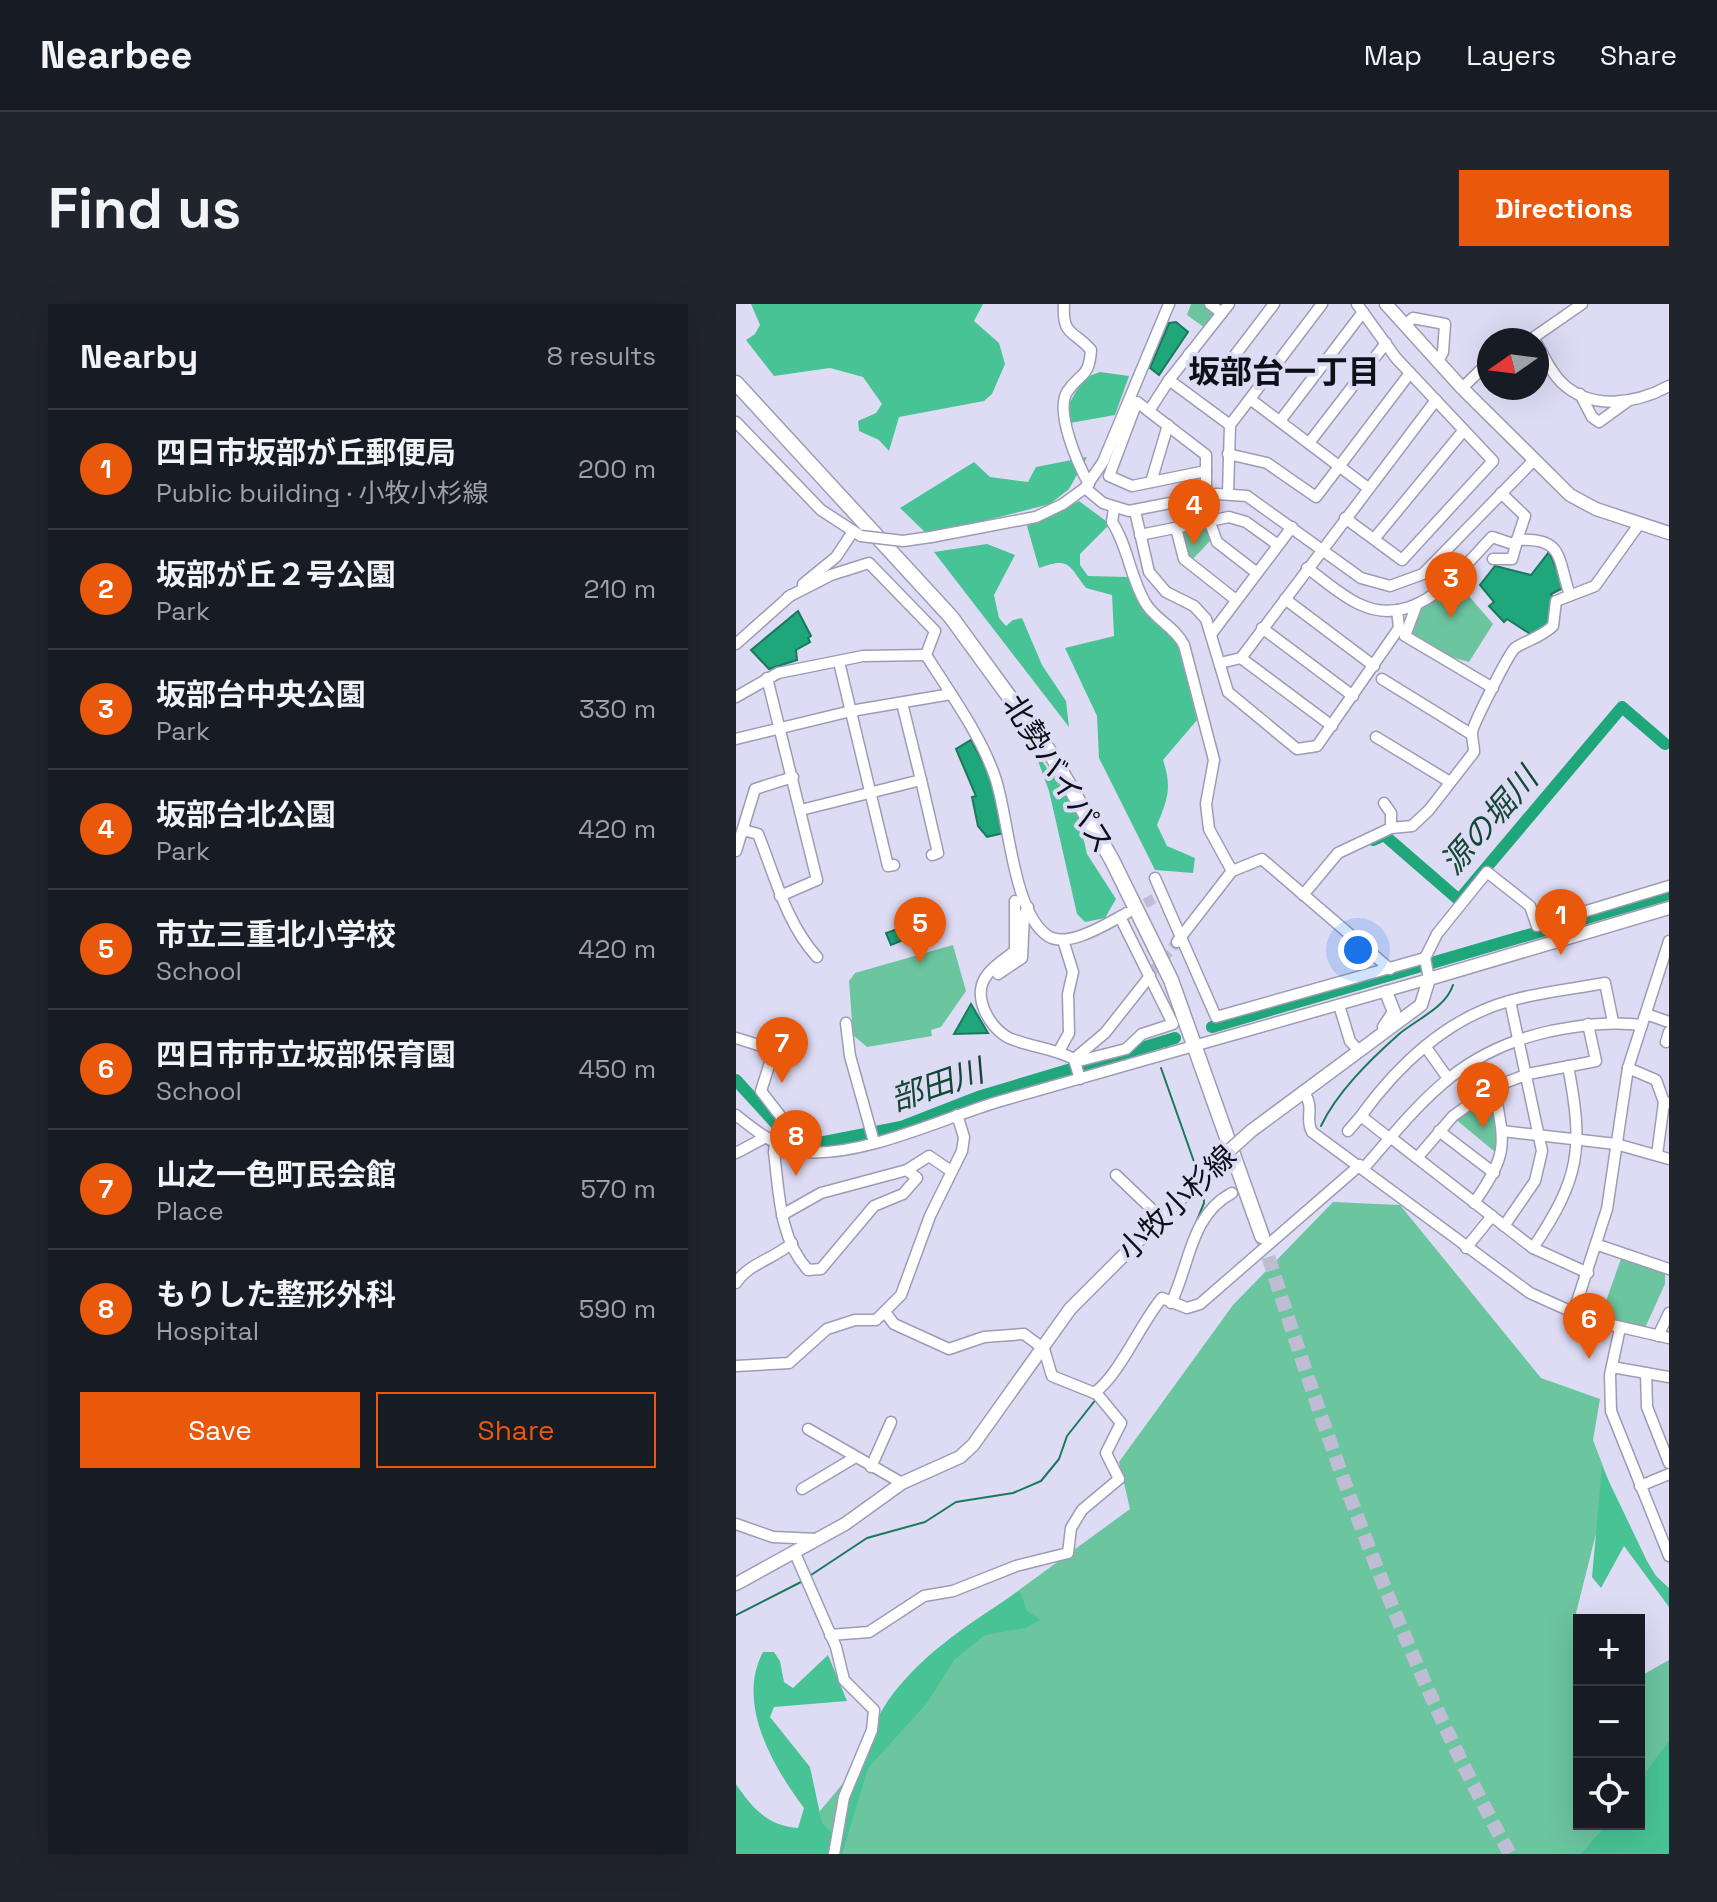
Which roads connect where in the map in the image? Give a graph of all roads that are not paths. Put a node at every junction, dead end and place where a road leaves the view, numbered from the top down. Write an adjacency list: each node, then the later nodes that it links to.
1 (1064, 304): 38 (street)
2 (1169, 304): 38 (street)
3 (1210, 304): 8 (street)
4 (1274, 304): 13 (street)
5 (1322, 304): 23 (street)
6 (1386, 304): 10 (main road)
7 (1582, 304): 11 (street)
8 (1225, 308): 13 (street)
9 (1360, 308): 12 (street); 27 (street)
10 (1405, 325): 14 (main road); 14 (street)
11 (1549, 329)
12 (1386, 343): 16 (street); 32 (street)
13 (1189, 354): 18 (street)
14 (1438, 361): 21 (main road)
15 (1549, 364): 22 (street)
16 (1410, 373): 24 (street); 35 (street)
17 (1477, 374): 21 (street)
18 (1169, 380): 26 (street); 30 (street)
19 (736, 383): 126 (highway, 北勢バイパス)
20 (1669, 386): 25 (street)
21 (1462, 388): 34 (main road)
22 (1580, 394): 25 (street); 25 (street)
23 (1250, 399): 27 (street); 30 (street)
24 (1436, 400): 31 (street); 39 (street)
25 (1630, 400)
26 (1149, 411): 29 (street); 37 (street)
27 (1280, 421): 32 (street)
28 (736, 422): 51 (street)
29 (1168, 425): 36 (street); 37 (street)
30 (1230, 425): 33 (street)
31 (1464, 430): 53 (street); 53 (street)
32 (1309, 443): 35 (street)
33 (1228, 454): 35 (street); 40 (street)
34 (1534, 460): 41 (street); 47 (main road)
35 (1339, 467): 39 (street)
36 (1206, 471): 37 (street); 42 (street)
37 (1151, 482)
38 (1087, 486): 43 (street); 51 (street, bridge)
39 (1368, 488): 45 (street)
40 (1228, 493): 42 (street); 48 (street)
41 (1501, 493): 54 (street); 56 (street)
42 (1206, 496): 44 (street)
43 (1114, 508): 44 (street); 98 (street)
44 (1135, 511): 52 (street)
45 (1345, 518): 53 (street); 56 (street)
46 (1209, 520): 49 (street); 55 (street); 59 (street)
47 (1640, 523): 50 (main road); 60 (street)
48 (1292, 527): 55 (street); 56 (street)
49 (1176, 528): 52 (street); 63 (street)
50 (1669, 533)
51 (856, 534): 61 (street)
52 (1140, 535): 67 (street)
53 (1374, 539)
54 (1517, 542): 57 (street); 60 (street); 64 (street)
55 (1278, 545): 59 (street)
56 (1322, 549): 58 (street)
57 (1493, 559)
58 (1307, 568): 62 (street); 65 (street)
59 (1257, 573): 63 (street)
60 (1570, 595): 76 (street)
61 (788, 597): 68 (street); 69 (street)
62 (1285, 599): 66 (street); 73 (street)
63 (1236, 600): 67 (street)
64 (1417, 604): 65 (street); 76 (street)
65 (1397, 610): 73 (street)
66 (1262, 628): 70 (street); 78 (street)
67 (1212, 633): 72 (street)
68 (736, 644)
69 (926, 655): 71 (street); 77 (street)
70 (1241, 658): 72 (street); 82 (street)
71 (839, 662): 74 (street); 81 (street)
72 (1220, 663): 82 (street)
73 (1374, 666): 78 (street)
74 (767, 678): 79 (street); 83 (street)
75 (1382, 679): 84 (street)
76 (1493, 688): 84 (street)
77 (951, 694): 80 (street); 104 (street)
78 (1353, 696): 82 (street)
79 (736, 697)
80 (902, 703): 81 (street); 88 (street)
81 (851, 711): 83 (street); 90 (street)
82 (1332, 726)
83 (780, 728): 86 (street); 87 (street)
84 (1471, 734): 89 (street)
85 (1376, 737): 89 (street)
86 (736, 739)
87 (793, 777): 92 (street); 94 (street)
88 (921, 780): 90 (street); 96 (street)
89 (1450, 782): 93 (street)
90 (871, 793): 92 (street); 97 (street)
91 (1384, 803): 93 (street)
92 (801, 810): 102 (street)
93 (1391, 828): 101 (street)
94 (743, 830): 95 (street); 102 (street)
95 (736, 851)
96 (932, 855)
97 (894, 865)
98 (1232, 871): 101 (street); 106 (street)
99 (1155, 878): 106 (street)
100 (1669, 886): 110 (street)
101 (1303, 895): 111 (street)
102 (780, 896): 109 (street)
103 (1015, 901): 115 (street)
104 (1028, 907): 107 (street); 115 (street)
105 (1669, 908): 110 (main road)
106 (1180, 938): 111 (street)
107 (1063, 940): 112 (street); 128 (street)
108 (1669, 941): 117 (street)
109 (817, 957)
110 (1426, 968): 111 (street); 113 (street); 124 (main road, 小牧小杉線)
111 (1390, 969)
112 (1151, 974): 130 (street); 130 (street)
113 (1386, 992): 116 (street); 124 (main road)
114 (1510, 1001): 118 (street); 123 (street); 125 (street)
115 (982, 1002): 128 (street)
116 (1339, 1005): 126 (street); 127 (street)
117 (1644, 1020): 118 (street); 119 (street); 131 (street)
118 (1613, 1022): 121 (street)
119 (1669, 1022)
120 (846, 1023): 145 (street)
121 (1588, 1024): 123 (street); 129 (street)
122 (736, 1038): 144 (street)
123 (1520, 1038): 132 (street); 133 (street)
124 (1371, 1041): 127 (main road, 小牧小杉線)
125 (1425, 1046): 133 (street); 140 (street)
126 (1198, 1047): 130 (street); 165 (highway, 北勢バイパス)
127 (1358, 1050): 136 (main road, 小牧小杉線)
128 (1059, 1051): 130 (street)
129 (1568, 1066): 132 (street); 148 (street)
130 (1077, 1068): 139 (street)
131 (1628, 1068): 134 (street); 149 (street)
132 (1528, 1074): 135 (street); 146 (street)
133 (1447, 1077): 147 (street)
134 (1664, 1082): 137 (street)
135 (1494, 1087): 142 (street); 143 (street)
136 (1303, 1091): 154 (street); 163 (main road, 小牧小杉線, bridge)
137 (1666, 1102): 151 (street)
138 (736, 1115): 144 (street)
139 (957, 1115): 145 (street); 156 (street)
140 (1361, 1116): 141 (street); 147 (street)
141 (1348, 1131)
142 (1439, 1131): 152 (street); 157 (street)
143 (1502, 1131): 146 (street); 157 (street)
144 (777, 1136): 145 (street); 150 (street); 161 (street)
145 (873, 1136)
146 (1541, 1136): 148 (street); 164 (street)
147 (1390, 1138): 152 (street); 154 (street)
148 (1578, 1140): 149 (street); 169 (street)
149 (1616, 1144): 151 (street); 167 (street)
150 (736, 1153)
151 (1657, 1155): 153 (street)
152 (1417, 1158): 160 (street)
153 (1669, 1159)
154 (1362, 1166): 168 (street); 173 (street)
155 (907, 1170): 156 (street); 161 (street); 166 (street)
156 (951, 1171): 174 (street)
157 (1494, 1173): 160 (street)
158 (1116, 1175): 163 (street)
159 (1232, 1193): 173 (street)
160 (1474, 1203): 162 (street)
161 (782, 1215): 166 (street)
162 (1492, 1216): 164 (street); 168 (street)
163 (1160, 1217): 179 (main road, 小牧小杉線)
164 (1504, 1226): 169 (street)
165 (1262, 1236)
166 (792, 1243): 172 (street)
167 (1598, 1245): 170 (street); 171 (street)
168 (1466, 1248): 176 (street)
169 (1533, 1248): 171 (street)
170 (1669, 1269)
171 (1588, 1273): 176 (street)
172 (736, 1283)
173 (1168, 1301): 184 (street)
174 (885, 1312): 179 (street); 180 (street)
175 (1669, 1313): 178 (street)
176 (1573, 1314): 177 (street)
177 (1620, 1328): 178 (street); 181 (street)
178 (1664, 1337)
179 (1044, 1349): 184 (street); 191 (main road, 小牧小杉線)
180 (736, 1366)
181 (1612, 1367): 182 (street); 192 (street)
182 (1646, 1373): 183 (street); 188 (street)
183 (1669, 1377)
184 (1097, 1395): 199 (street)
185 (891, 1422): 189 (street)
186 (808, 1429): 187 (street)
187 (854, 1458): 189 (street); 193 (street)
188 (1669, 1463)
189 (871, 1467): 191 (street)
190 (1669, 1474): 192 (street)
191 (902, 1483): 195 (main road, 小牧小杉線)
192 (1640, 1486): 197 (street)
193 (802, 1489)
194 (736, 1524): 195 (street)
195 (817, 1539): 196 (main road, 小牧小杉線)
196 (794, 1551): 198 (main road, 小牧小杉線); 199 (street)
197 (1669, 1556)
198 (736, 1584)
199 (830, 1635): 200 (street)
200 (834, 1854)

